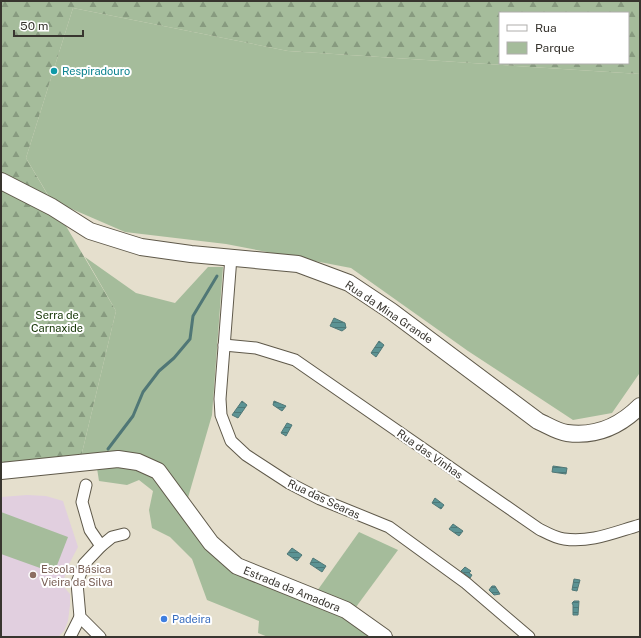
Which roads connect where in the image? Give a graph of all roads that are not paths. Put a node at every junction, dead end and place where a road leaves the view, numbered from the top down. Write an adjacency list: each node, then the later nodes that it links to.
1 (1, 181): 2 (street, Rua da Mina Grande)
2 (231, 257): 3 (street, Rua das Searas); 4 (street, Rua da Mina Grande)
3 (224, 345): 7 (street, Rua das Vinhas); 14 (street, Rua das Searas)
4 (640, 406)
5 (1, 472): 13 (street, Estrada da Amadora)
6 (86, 486): 9 (street)
7 (640, 525)
8 (124, 534): 9 (street)
9 (101, 546): 10 (street)
10 (80, 617): 11 (street); 12 (street)
11 (70, 637)
12 (100, 637)
13 (384, 637)
14 (529, 637)

